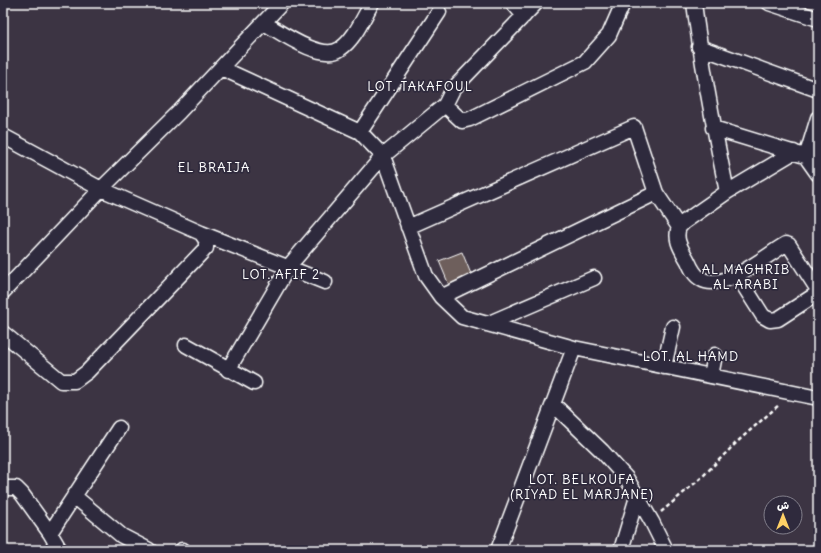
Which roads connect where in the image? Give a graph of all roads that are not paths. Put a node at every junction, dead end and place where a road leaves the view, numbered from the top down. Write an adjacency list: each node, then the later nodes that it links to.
1 (282, 3): 11 (street)
2 (372, 3): 11 (street)
3 (513, 3): 9 (street)
4 (536, 3): 9 (street)
5 (623, 3): 15 (street)
6 (694, 3): 12 (street)
7 (769, 3): 10 (street)
8 (439, 12): 18 (street)
9 (524, 16): 15 (street)
10 (818, 19)
11 (264, 23): 13 (street)
12 (699, 46): 14 (street); 17 (street)
13 (221, 68): 18 (street); 23 (street)
14 (818, 90)
15 (445, 105): 20 (street)
16 (818, 118): 21 (street)
17 (713, 128): 21 (street); 24 (street)
18 (360, 132): 20 (street)
19 (3, 136): 23 (street)
20 (383, 156): 26 (street); 29 (street)
21 (806, 156): 22 (street); 24 (street)
22 (818, 174)
23 (101, 190): 28 (street); 34 (street)
24 (727, 192): 27 (street)
25 (656, 193): 26 (street); 27 (street); 36 (street)
26 (408, 227): 36 (street)
27 (678, 227): 30 (street)
28 (201, 233): 29 (street); 39 (street)
29 (289, 266): 32 (street); 44 (street)
30 (737, 275): 33 (street); 35 (street)
31 (594, 278): 37 (street)
32 (325, 282)
33 (818, 290)
34 (3, 292)
35 (818, 293)
36 (442, 297): 37 (street)
37 (487, 324): 41 (street)
38 (672, 327): 43 (street)
39 (3, 332)
40 (186, 345): 44 (street)
41 (574, 348): 43 (street); 48 (street)
42 (715, 356): 45 (street)
43 (664, 367): 45 (street)
44 (228, 370): 46 (street)
45 (711, 376): 47 (street)
46 (254, 383)
47 (810, 394)
48 (553, 404): 52 (street); 56 (street)
49 (119, 428): 51 (street)
50 (3, 488): 53 (street)
51 (74, 496): 53 (street); 55 (street)
52 (637, 497): 57 (street); 58 (street)
53 (50, 533): 54 (street)
54 (60, 550)
55 (149, 550)
56 (498, 550)
57 (622, 550)
58 (666, 550)

